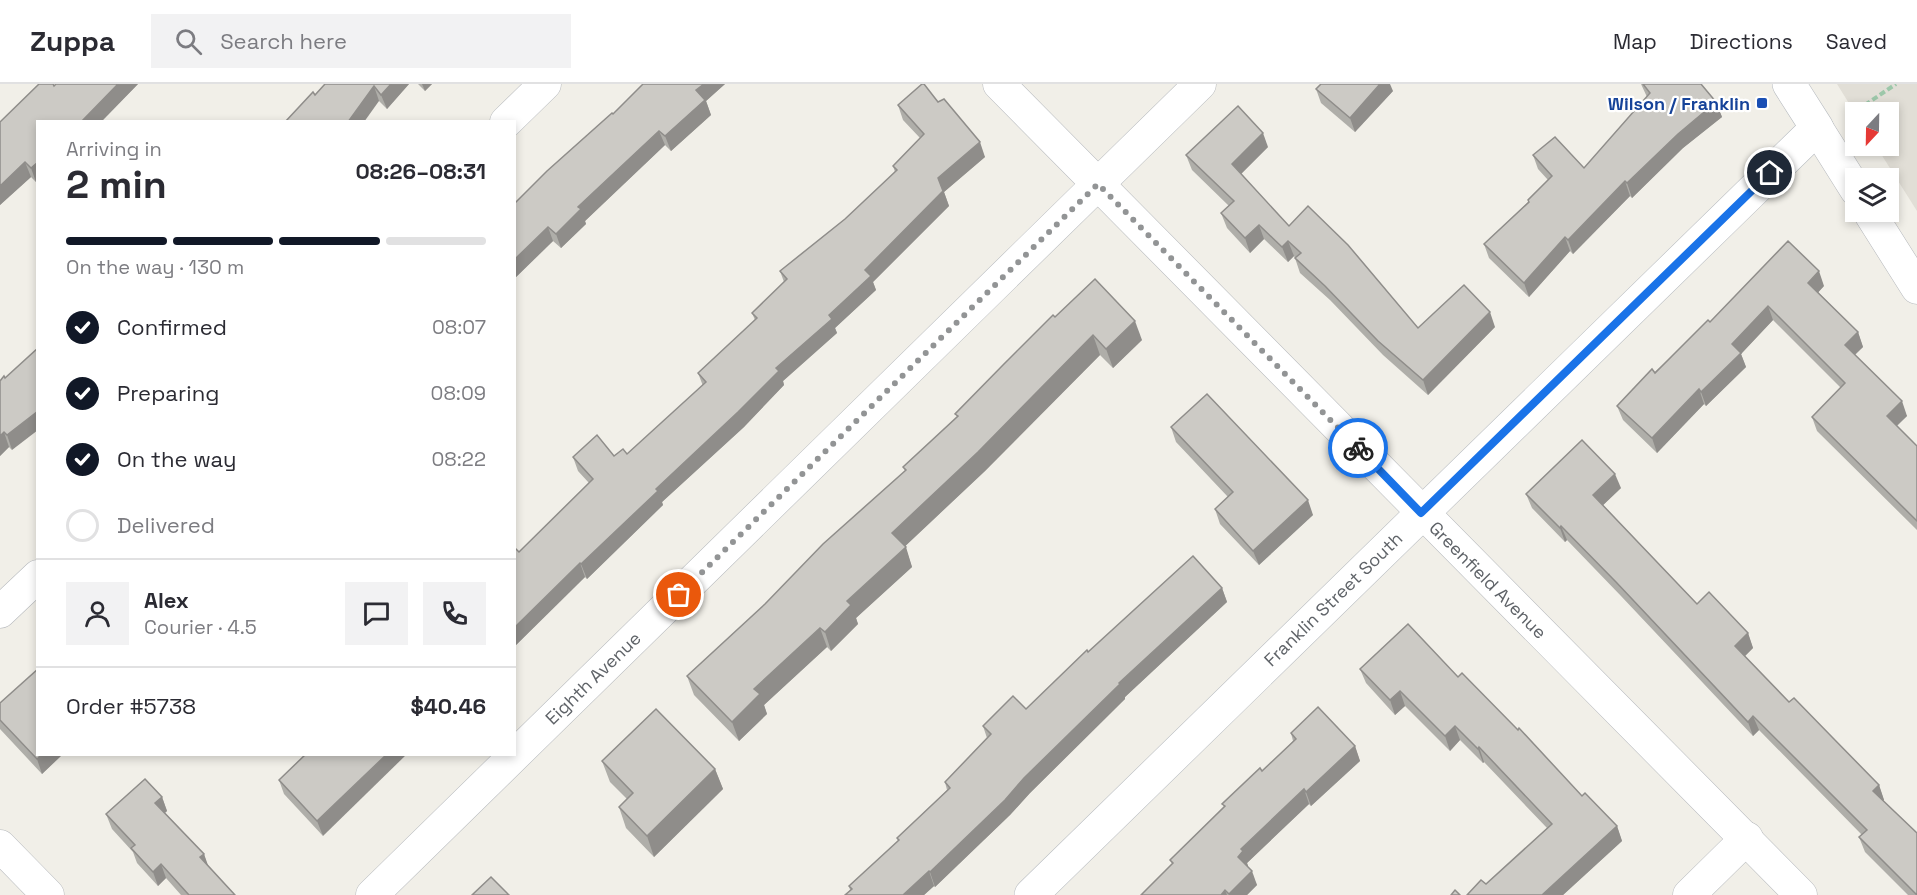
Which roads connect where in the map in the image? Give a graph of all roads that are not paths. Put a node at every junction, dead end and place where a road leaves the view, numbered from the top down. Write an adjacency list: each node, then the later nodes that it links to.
1 (545, 84): 5 (street)
2 (999, 84): 8 (street, Greenfield Avenue)
3 (1200, 84): 8 (street, Eighth Avenue)
4 (1789, 84): 6 (street)
5 (508, 120)
6 (1817, 128): 7 (street); 11 (street, Franklin Street South)
7 (1845, 173)
8 (1098, 184): 11 (street, Greenfield Avenue); 14 (street, Eighth Avenue)
9 (1875, 222): 10 (street)
10 (1917, 288)
11 (1421, 513): 16 (street, Greenfield Avenue); 20 (street, Franklin Street South)
12 (36, 578): 13 (street)
13 (0, 612)
14 (516, 754)
15 (514, 756): 19 (street, Eighth Avenue)
16 (1747, 838): 21 (street); 22 (street, Greenfield Avenue)
17 (0, 846): 18 (street)
18 (48, 895)
19 (372, 895)
20 (1031, 895)
21 (1689, 895)
22 (1801, 895)

